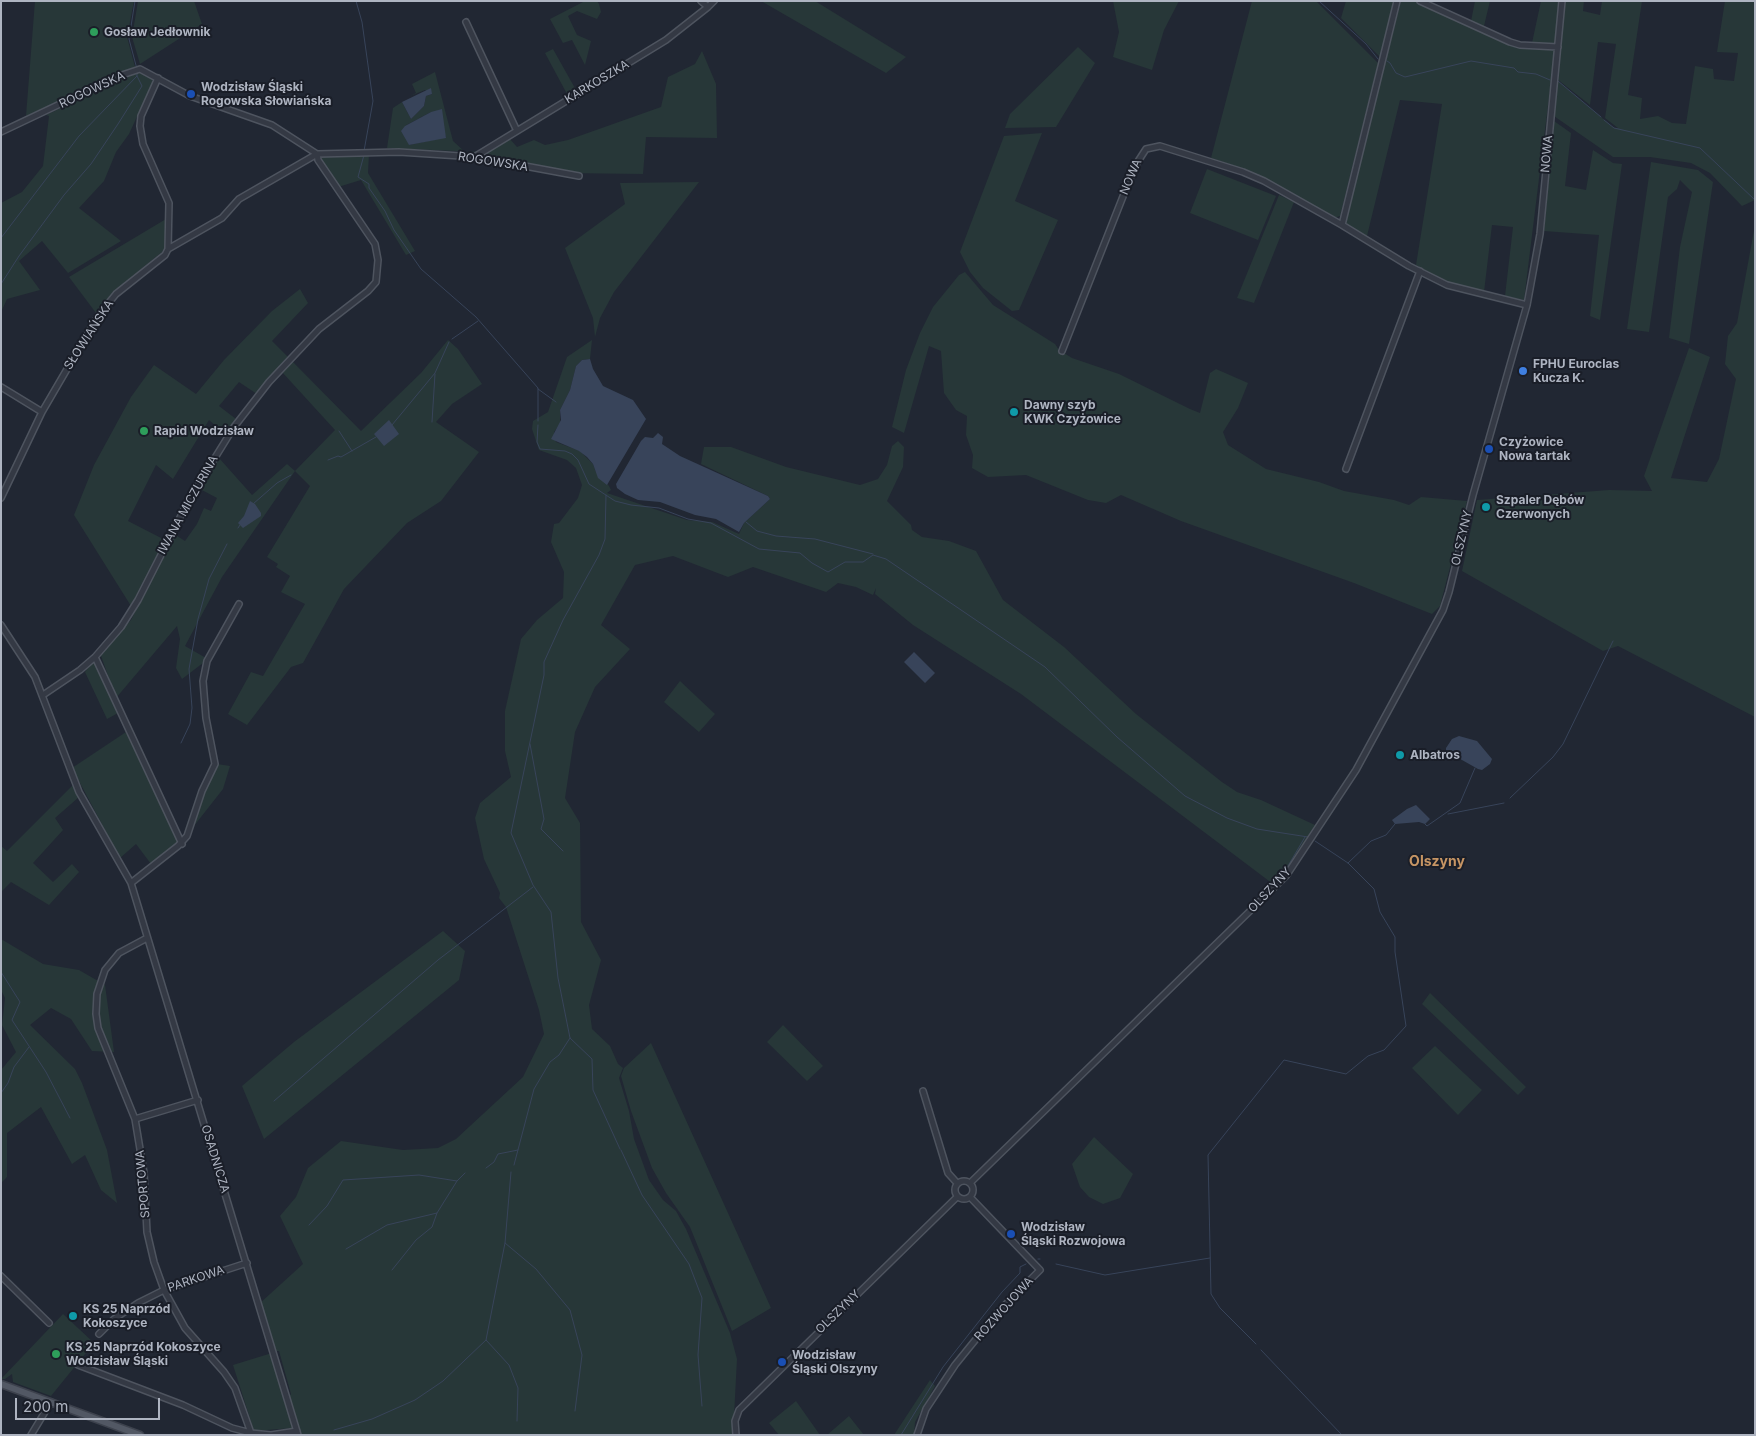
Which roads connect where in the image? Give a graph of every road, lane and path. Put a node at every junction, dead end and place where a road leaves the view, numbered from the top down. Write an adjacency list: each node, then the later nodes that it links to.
1 (701, 1): 6 (street)
2 (714, 1): 6 (street)
3 (1397, 1): 15 (street)
4 (1420, 1): 8 (street)
5 (1562, 1): 8 (street, NOWA)
6 (708, 7): 10 (street, KARKOSZKA)
7 (466, 22): 10 (street)
8 (1558, 47): 19 (street, NOWA)
9 (158, 78): 11 (street, ROGOWSKA); 12 (street, ROGOWSKA); 17 (street)
10 (517, 131): 13 (street, KARKOSZKA)
11 (1, 132)
12 (317, 154): 13 (street, ROGOWSKA); 16 (street, ROGOWSKA); 17 (street, ROGOWSKA)
13 (476, 157): 14 (street, ROGOWSKA)
14 (579, 176)
15 (1342, 225): 18 (street, NOWA); 20 (street, NOWA)
16 (375, 244): 28 (street, IWANA MICZURINA)
17 (168, 249): 22 (street, SŁOWIAŃSKA)
18 (1420, 272): 19 (street, NOWA); 23 (street)
19 (1527, 305): 24 (street, NOWA)
20 (1062, 351)
21 (1, 387): 22 (street)
22 (42, 412): 25 (street, SŁOWIAŃSKA)
23 (1346, 468)
24 (1473, 495): 37 (street, OLSZYNY)
25 (1, 498)
26 (239, 604): 30 (street)
27 (1, 625): 29 (street)
28 (96, 657): 29 (street, IWANA MICZURINA); 30 (street)
29 (43, 695): 31 (street)
30 (182, 844): 31 (street)
31 (131, 883): 32 (street, OSADNICZA)
32 (147, 938): 34 (street, OSADNICZA); 35 (street, SPORTOWA)
33 (923, 1091): 36 (street)
34 (198, 1100): 35 (street); 40 (street, OSADNICZA)
35 (135, 1119): 42 (street, SPORTOWA)
36 (957, 1183): 37 (street); 38 (street)
37 (970, 1183): 39 (street)
38 (957, 1197): 39 (street); 52 (street, OLSZYNY)
39 (970, 1197): 53 (street, ROZWOJOWA)
40 (247, 1263): 42 (street, PARKOWA); 49 (street, OSADNICZA)
41 (1, 1276): 43 (street)
42 (164, 1290): 44 (street, PARKOWA); 48 (street, SPORTOWA)
43 (49, 1323)
44 (98, 1334)
45 (78, 1365): 48 (street)
46 (1, 1384): 47 (main road)
47 (51, 1402): 50 (street); 51 (main road)
48 (251, 1433): 49 (street)
49 (297, 1433)
50 (31, 1435)
51 (140, 1435)
52 (736, 1435)
53 (917, 1435)

